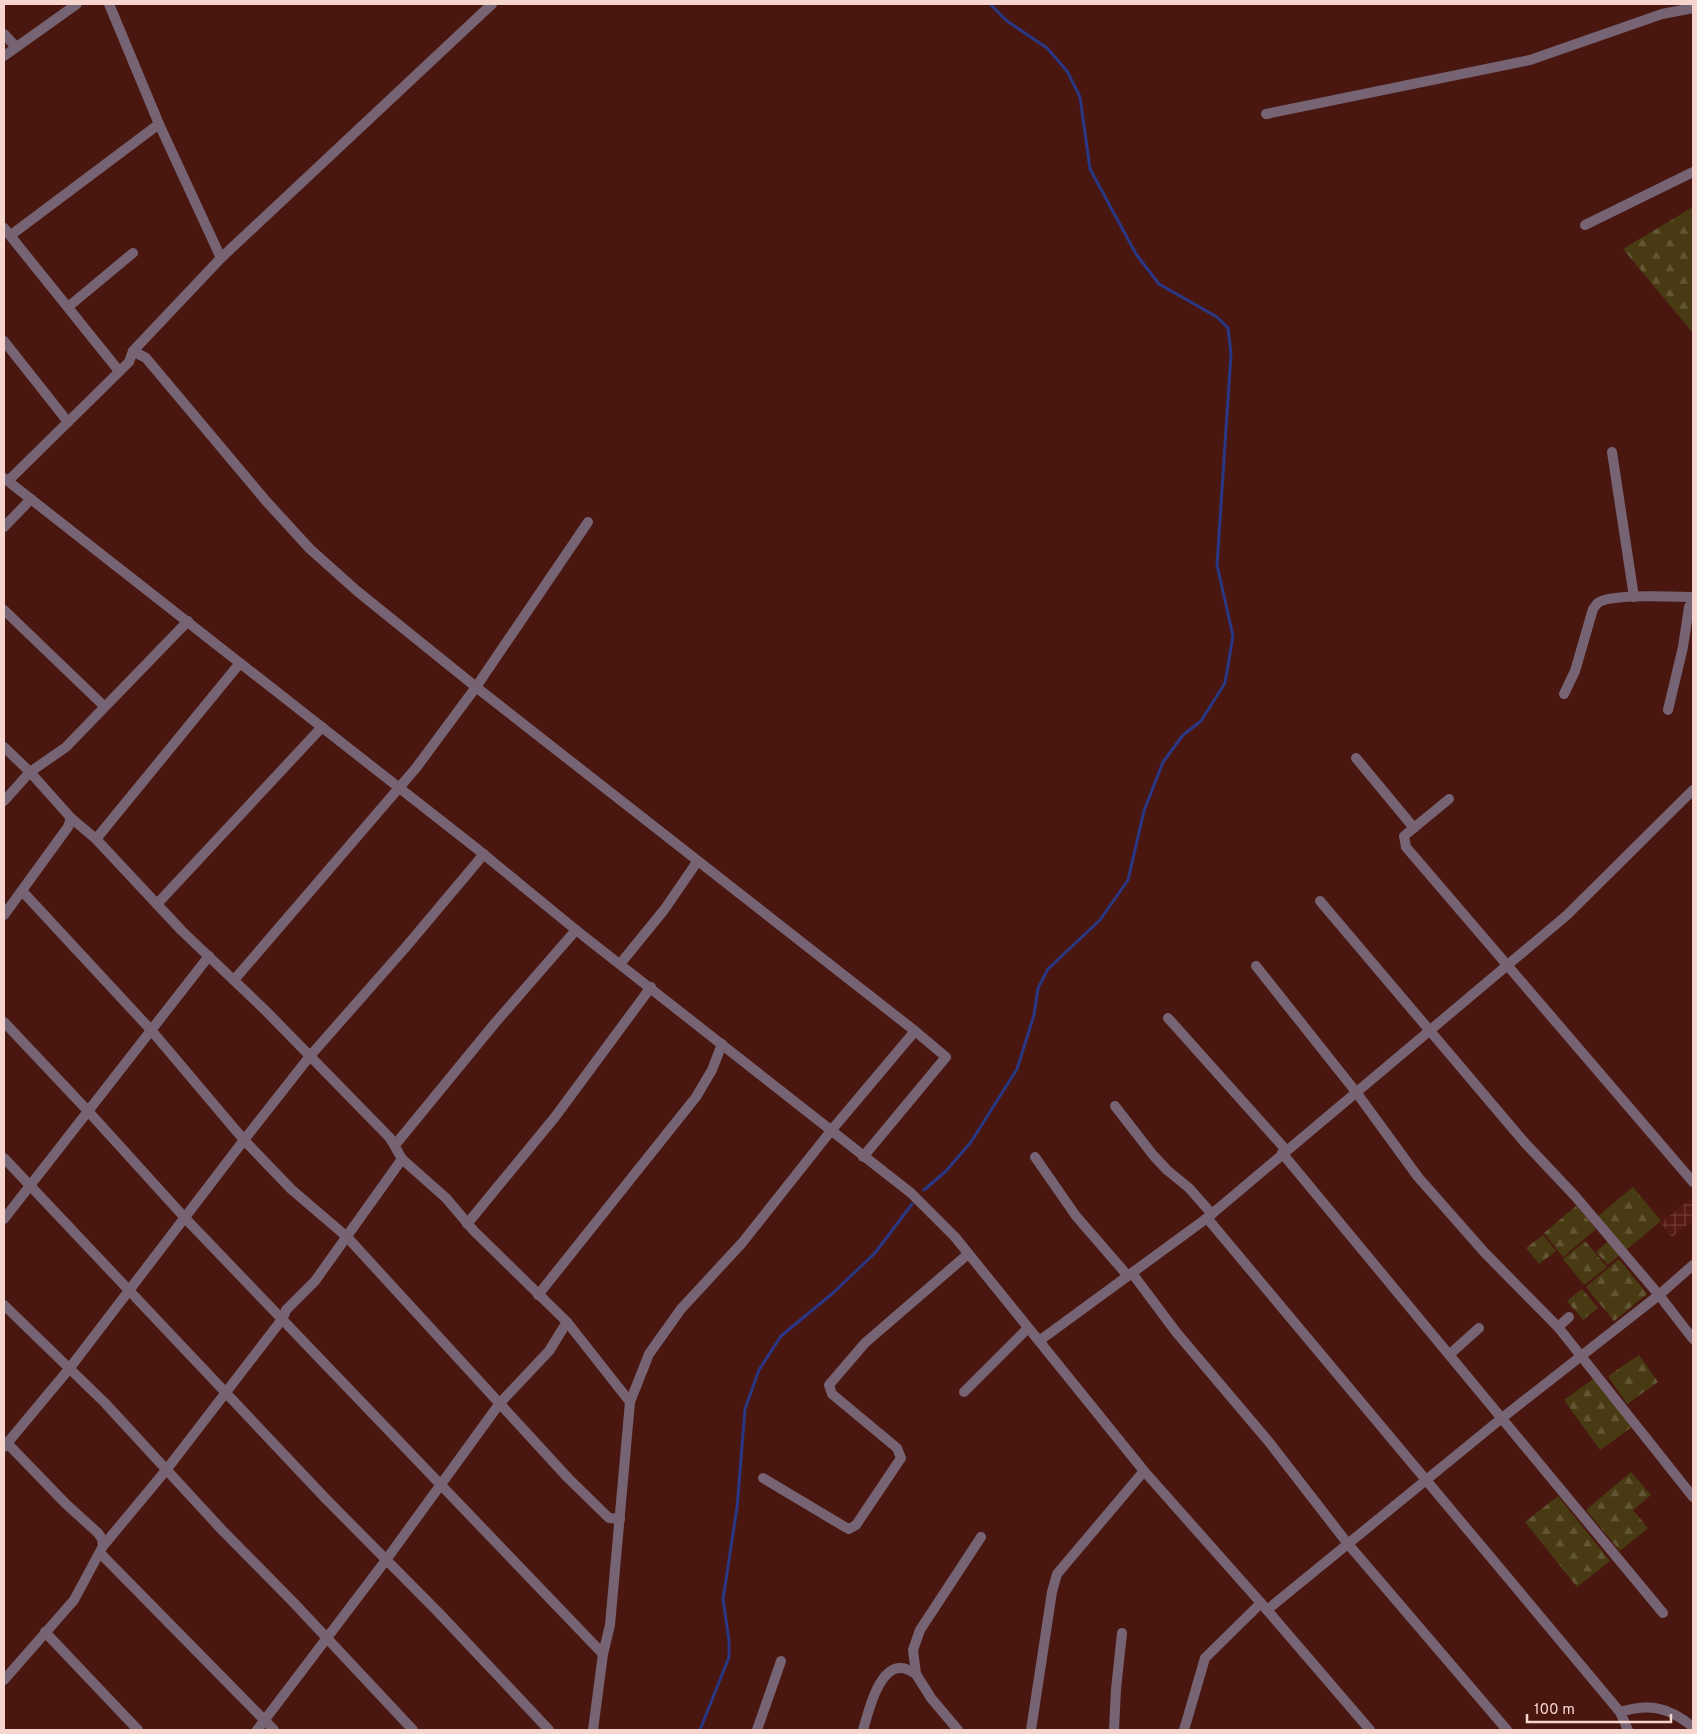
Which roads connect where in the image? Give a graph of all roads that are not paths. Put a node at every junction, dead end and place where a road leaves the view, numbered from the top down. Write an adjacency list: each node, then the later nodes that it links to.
1 (77, 4): 6 (street)
2 (109, 4): 9 (street)
3 (492, 4): 14 (street)
4 (1693, 8): 8 (street)
5 (4, 34): 6 (street)
6 (16, 48): 7 (street)
7 (4, 56)
8 (1266, 114)
9 (159, 124): 12 (street); 14 (street)
10 (1693, 172): 11 (street)
11 (1585, 225)
12 (7, 232): 15 (street)
13 (133, 252): 15 (street)
14 (222, 258): 17 (street)
15 (68, 308): 18 (street)
16 (4, 341): 19 (street)
17 (133, 351): 18 (street); 30 (street)
18 (119, 371): 19 (street)
19 (68, 422): 21 (street)
20 (1612, 452): 25 (street)
21 (6, 479): 22 (street)
22 (31, 498): 24 (street); 28 (street)
23 (588, 522): 30 (street)
24 (4, 527)
25 (1634, 597): 26 (street); 31 (street)
26 (1693, 599): 33 (street)
27 (4, 610): 32 (street)
28 (188, 621): 29 (street); 32 (street)
29 (240, 663): 34 (street); 44 (street)
30 (476, 687): 38 (street); 46 (street)
31 (1564, 694)
32 (104, 706): 37 (street)
33 (1668, 710)
34 (322, 727): 38 (street); 49 (street)
35 (4, 747): 37 (street)
36 (1356, 758): 43 (street)
37 (30, 772): 41 (street); 42 (street)
38 (399, 787): 45 (street); 56 (street)
39 (1693, 790): 55 (street)
40 (1449, 799): 43 (street)
41 (4, 801)
42 (71, 818): 44 (street); 47 (street)
43 (1414, 828): 55 (street)
44 (96, 839): 49 (street)
45 (484, 854): 51 (street); 64 (street)
46 (696, 862): 53 (street); 61 (street)
47 (23, 892): 50 (street); 60 (street)
48 (1320, 901): 62 (street)
49 (157, 904): 52 (street)
50 (4, 915)
51 (576, 930): 53 (street); 70 (street)
52 (209, 956): 56 (street); 60 (street)
53 (620, 964): 57 (street)
54 (1256, 966): 65 (street)
55 (1507, 966): 62 (street); 76 (street)
56 (234, 980): 64 (street)
57 (651, 988): 63 (street); 81 (street)
58 (1168, 1018): 71 (street)
59 (4, 1022): 67 (street)
60 (150, 1030): 67 (street); 69 (street)
61 (915, 1031): 68 (street); 72 (street)
62 (1430, 1031): 65 (street); 87 (street)
63 (722, 1044): 68 (street); 88 (street)
64 (310, 1056): 69 (street); 70 (street)
65 (1356, 1092): 71 (street); 93 (street)
66 (1115, 1106): 78 (street)
67 (88, 1111): 77 (street); 79 (street)
68 (830, 1132): 72 (street); 103 (street)
69 (244, 1140): 79 (street); 82 (street)
70 (395, 1145): 75 (street)
71 (1284, 1151): 78 (street); 98 (street)
72 (863, 1156): 83 (street)
73 (1035, 1157): 85 (street)
74 (4, 1158): 77 (street)
75 (402, 1159): 81 (street); 82 (street)
76 (1693, 1182)
77 (30, 1186): 80 (street); 86 (street)
78 (1210, 1216): 85 (street); 110 (street)
79 (185, 1218): 86 (street); 91 (street)
80 (4, 1219)
81 (467, 1224): 88 (street)
82 (347, 1237): 91 (street); 104 (street)
83 (968, 1254): 94 (street); 109 (street)
84 (1693, 1265): 87 (street)
85 (1130, 1275): 97 (street); 115 (street)
86 (128, 1290): 100 (street); 102 (street)
87 (1659, 1295): 96 (street); 99 (street)
88 (538, 1296): 92 (street)
89 (4, 1305): 100 (street)
90 (1569, 1317): 93 (street)
91 (283, 1318): 102 (street); 111 (street)
92 (567, 1322): 103 (street); 104 (street)
93 (1558, 1327): 99 (street)
94 (1028, 1328): 97 (street); 101 (street)
95 (1479, 1328): 98 (street)
96 (1693, 1339)
97 (1039, 1341): 108 (street)
98 (1450, 1354): 105 (street)
99 (1581, 1356): 105 (street); 112 (street)
100 (69, 1369): 106 (street); 107 (street)
101 (964, 1392)
102 (226, 1393): 107 (street); 117 (street)
103 (630, 1402): 113 (street)
104 (500, 1403): 111 (street); 113 (street)
105 (1502, 1418): 110 (street); 119 (street)
106 (5, 1445): 116 (street)
107 (167, 1469): 116 (street); 122 (street)
108 (1144, 1471): 118 (street); 139 (street)
109 (763, 1478)
110 (1427, 1481): 115 (street); 127 (street)
111 (440, 1485): 117 (street); 123 (street)
112 (1693, 1497)
113 (620, 1519): 123 (street)
114 (981, 1537): 125 (street)
115 (1348, 1544): 118 (street); 143 (street)
116 (102, 1550): 120 (street); 128 (street)
117 (386, 1560): 122 (street); 134 (street)
118 (1264, 1606): 141 (street); 142 (street)
119 (1663, 1613)
120 (45, 1632): 126 (street); 130 (street)
121 (1122, 1634): 140 (street)
122 (328, 1639): 128 (street); 133 (street)
123 (603, 1654): 135 (street)
124 (781, 1661): 136 (street)
125 (916, 1674): 137 (street); 138 (street)
126 (4, 1680)
127 (1620, 1712): 129 (street); 144 (street)
128 (265, 1721): 131 (street); 132 (street)
129 (1693, 1727)
130 (138, 1730)
131 (257, 1730)
132 (274, 1730)
133 (413, 1730)
134 (548, 1730)
135 (593, 1730)
136 (757, 1730)
137 (863, 1730)
138 (957, 1730)
139 (1031, 1730)
140 (1114, 1730)
141 (1184, 1730)
142 (1370, 1730)
143 (1507, 1730)
144 (1628, 1730)

